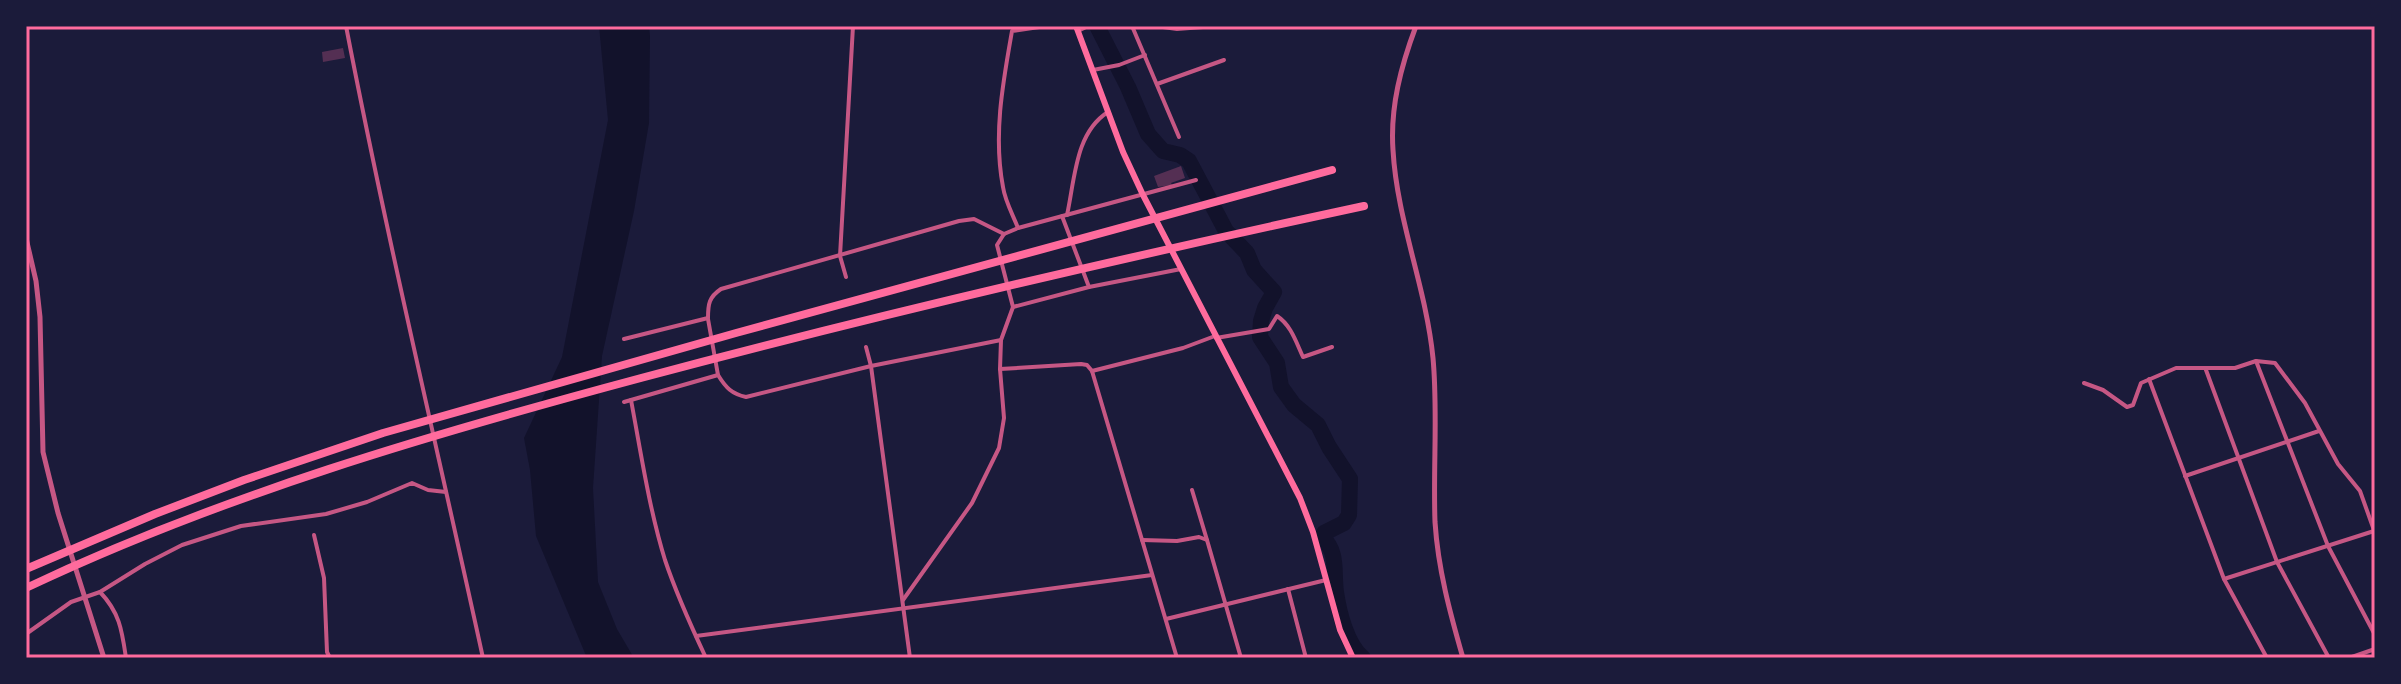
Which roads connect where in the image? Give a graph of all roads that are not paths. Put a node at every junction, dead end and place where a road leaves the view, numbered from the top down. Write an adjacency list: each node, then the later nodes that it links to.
1 (346, 26): 50 (street)
2 (853, 26): 24 (street)
3 (1046, 26): 21 (street)
4 (1088, 26): 9 (street)
5 (1132, 26): 10 (street)
6 (1156, 26): 7 (street)
7 (1216, 26)
8 (1416, 26): 82 (street)
9 (1077, 28): 12 (main road)
10 (1145, 55): 12 (street); 13 (street)
11 (1224, 60): 13 (street)
12 (1093, 70): 14 (main road)
13 (1157, 84): 15 (street)
14 (1108, 112): 18 (main road); 20 (street)
15 (1179, 137)
16 (1332, 170): 57 (highway)
17 (1196, 180): 18 (street)
18 (1143, 195): 20 (street); 25 (main road)
19 (1364, 206): 61 (highway)
20 (1065, 216): 21 (street); 27 (street)
21 (1018, 228): 22 (street)
22 (1004, 234): 24 (street); 28 (street)
23 (26, 238): 72 (street)
24 (840, 256): 26 (street); 29 (street)
25 (1181, 269): 27 (street); 30 (main road)
26 (846, 277)
27 (1089, 287): 28 (street)
28 (1013, 307): 32 (street)
29 (708, 318): 31 (street); 40 (street)
30 (1216, 337): 34 (street); 39 (street); 60 (main road)
31 (624, 339)
32 (1001, 340): 36 (street); 37 (street)
33 (866, 347): 36 (street)
34 (1332, 347)
35 (2256, 361): 38 (street); 45 (street); 46 (street)
36 (871, 366): 40 (street); 64 (street)
37 (1000, 369): 39 (street); 64 (street)
38 (2206, 370): 41 (street); 47 (street)
39 (1092, 371): 53 (street)
40 (718, 375): 43 (street)
41 (2149, 379): 42 (street); 48 (street)
42 (2084, 383)
43 (631, 400): 44 (street); 70 (street)
44 (624, 402)
45 (2319, 431): 46 (street); 51 (street)
46 (2287, 441): 47 (street); 55 (street)
47 (2238, 458): 48 (street); 56 (street)
48 (2185, 476): 59 (street)
49 (1192, 490): 54 (street)
50 (446, 492): 63 (street); 75 (street)
51 (2375, 532): 55 (street)
52 (314, 535): 74 (street)
53 (1142, 540): 54 (street); 58 (street)
54 (1207, 540): 65 (street)
55 (2328, 546): 56 (street); 69 (street)
56 (2277, 562): 59 (street); 84 (street)
57 (26, 569)
58 (1152, 575): 66 (street); 67 (street)
59 (2224, 579): 83 (street)
60 (1326, 580): 62 (street); 81 (main road)
61 (26, 588)
62 (1288, 589): 65 (street); 80 (street)
63 (100, 592): 68 (street); 73 (street)
64 (903, 600): 66 (street)
65 (1225, 605): 67 (street); 79 (street)
66 (904, 608): 70 (street); 77 (street)
67 (1166, 619): 78 (street)
68 (26, 634)
69 (2375, 635)
70 (696, 636): 76 (street)
71 (2375, 649): 85 (street)
72 (104, 658)
73 (126, 658)
74 (330, 658)
75 (483, 658)
76 (706, 658)
77 (910, 658)
78 (1177, 658)
79 (1241, 658)
80 (1306, 658)
81 (1353, 658)
82 (1463, 658)
83 (2267, 658)
84 (2329, 658)
85 (2349, 658)

